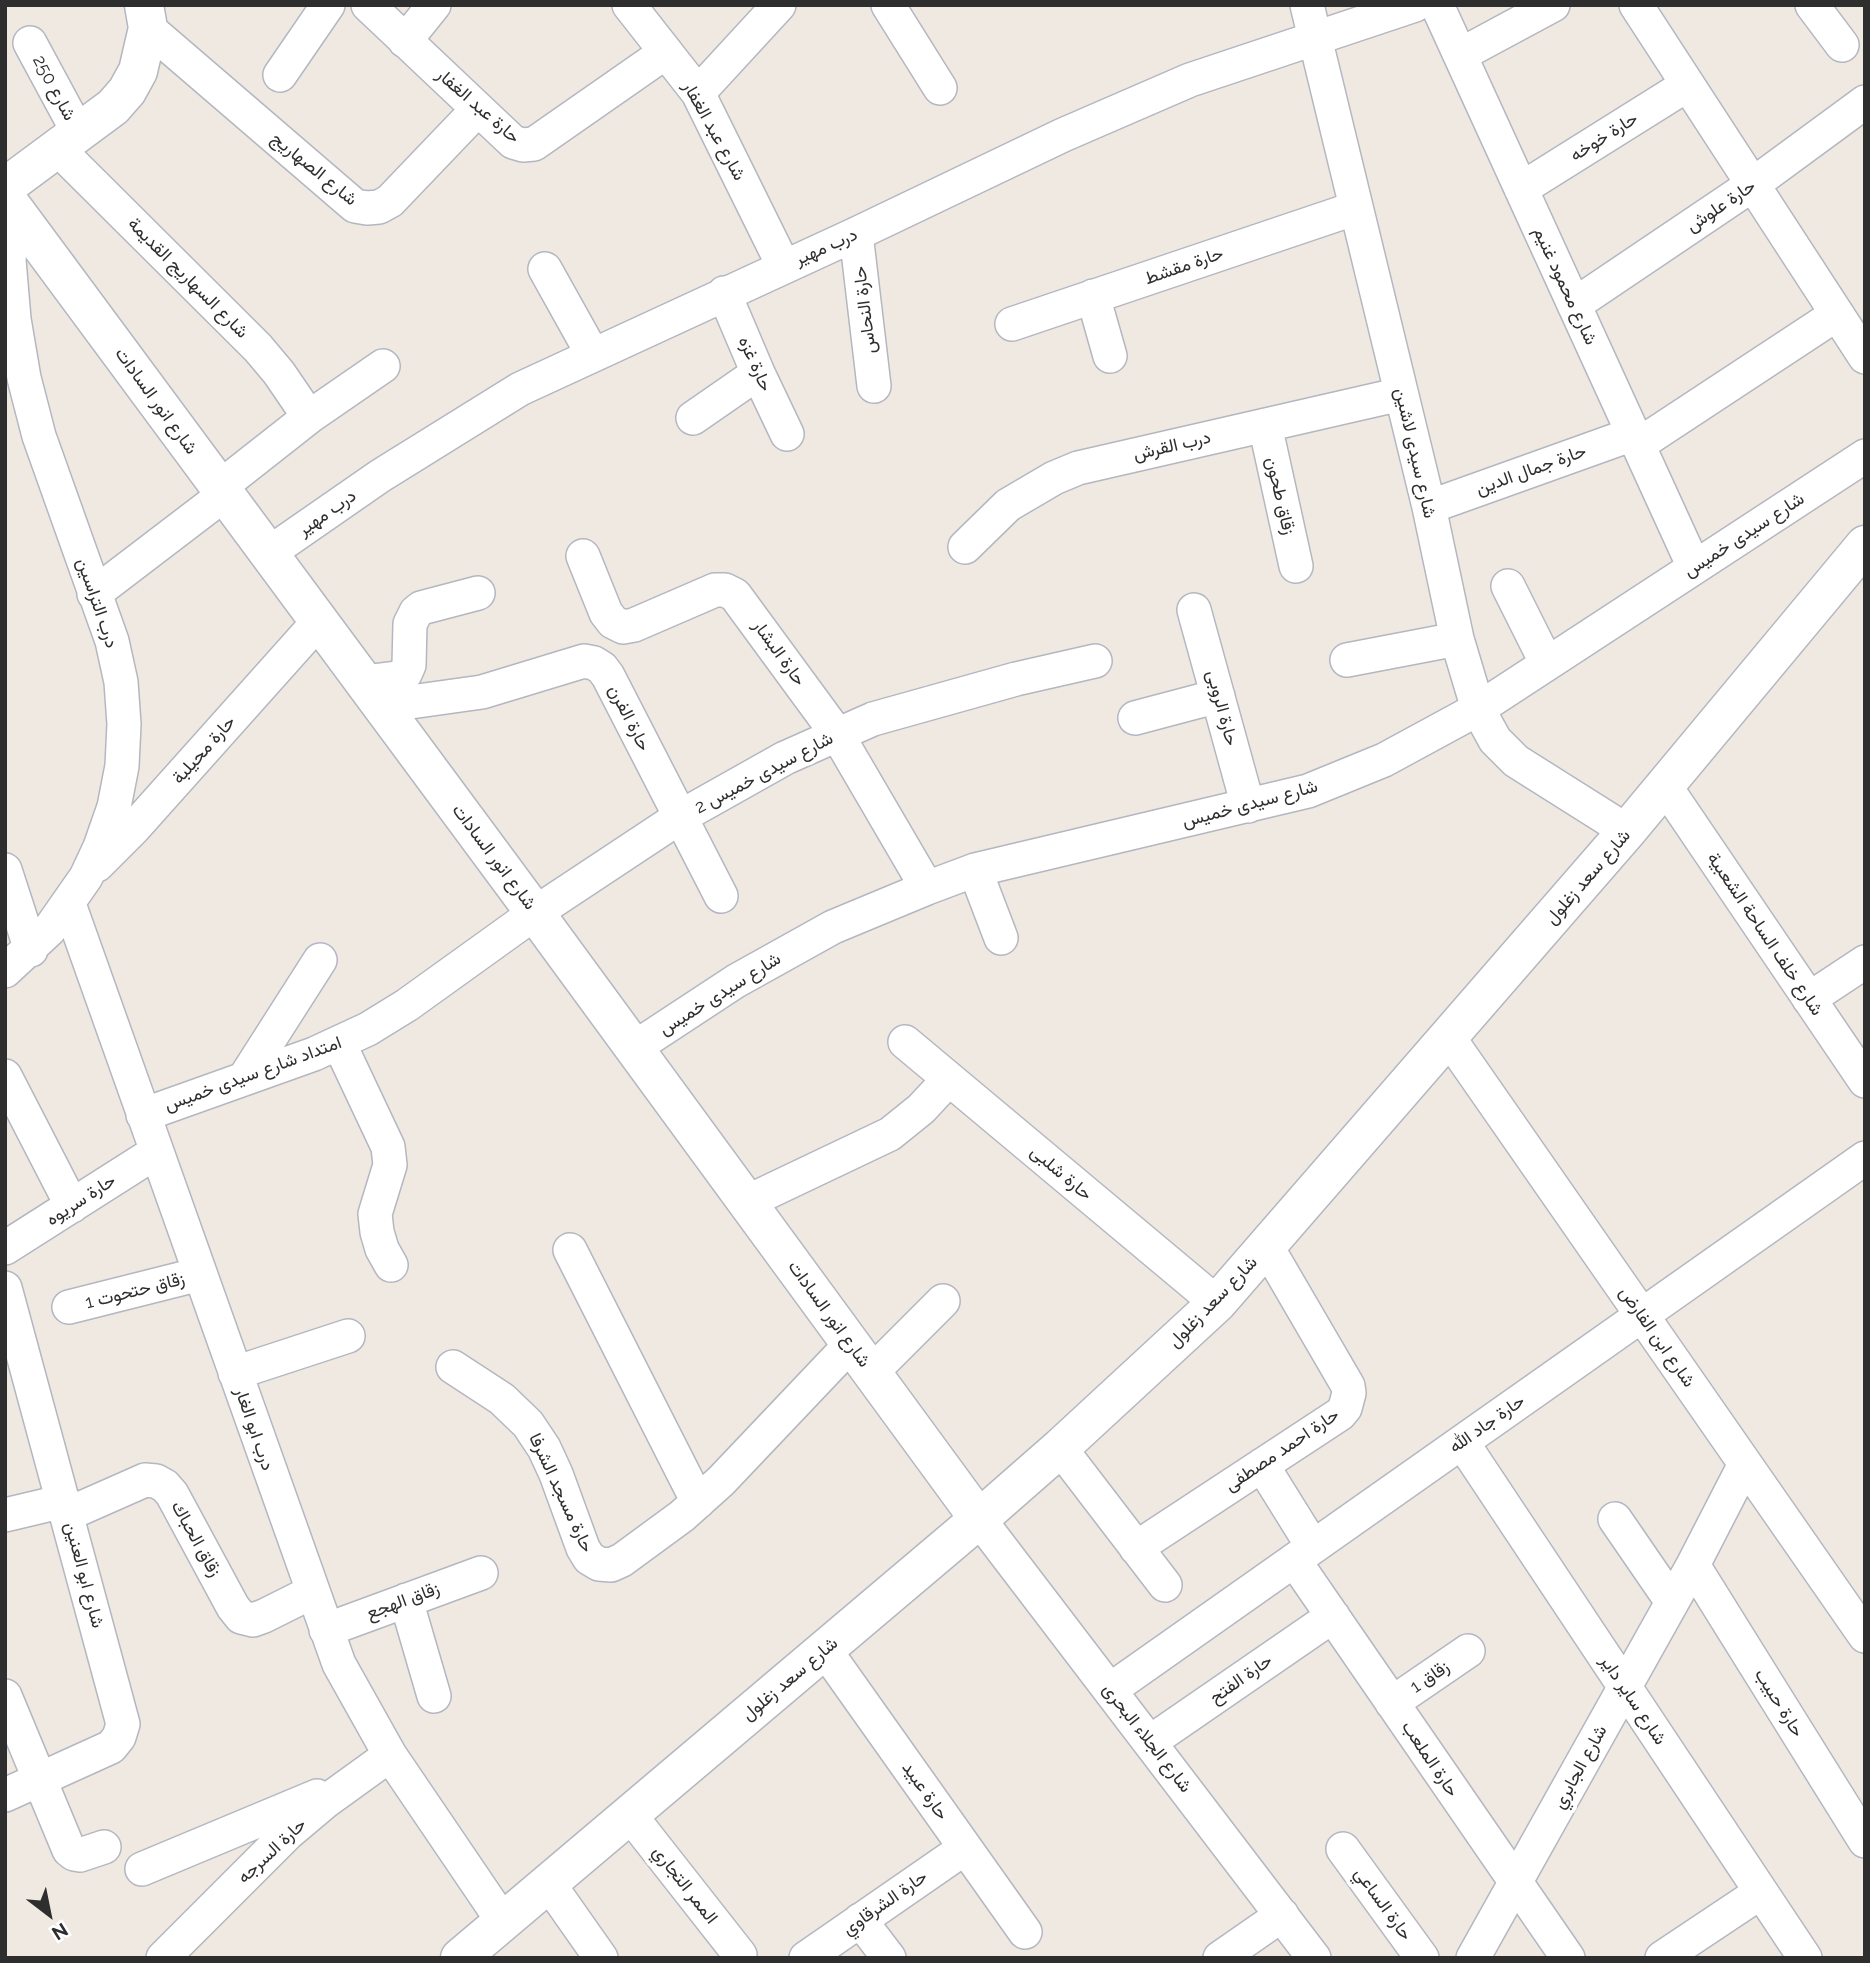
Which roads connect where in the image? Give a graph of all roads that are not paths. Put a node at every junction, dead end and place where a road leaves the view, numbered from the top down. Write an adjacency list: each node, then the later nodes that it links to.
1 (328, 5): 20 (street)
2 (368, 5): 15 (street, حارة عبد الغفار)
3 (434, 5): 15 (street)
4 (629, 5): 18 (street, شارع عبد الغفار)
5 (779, 5): 23 (street)
6 (888, 5): 22 (street)
7 (1307, 5): 14 (street, شارع سيدى لاشين)
8 (1415, 5): 14 (street, درب مهير)
9 (1437, 5): 19 (street, شارع محمود غنيم)
10 (1553, 5): 19 (street)
11 (1636, 5): 21 (street)
12 (1812, 5): 17 (street)
13 (146, 17): 25 (street, شارع الصهاريج); 26 (street)
14 (1315, 38): 30 (street, شارع سيدى لاشين); 31 (street, درب مهير)
15 (405, 41): 25 (street, حارة عبد الغفار)
16 (30, 43): 26 (street, شارع 250)
17 (1842, 45)
18 (666, 52): 23 (street, شارع عبد الغفار); 25 (street, حارة عبد الغفار)
19 (1460, 55): 28 (street, شارع محمود غنيم)
20 (280, 75)
21 (1687, 85): 27 (street); 28 (street, حارة خوخه)
22 (940, 88)
23 (698, 93): 32 (street, شارع عبد الغفار)
24 (1865, 102): 27 (street, حارة علوش)
25 (478, 109)
26 (68, 140): 29 (street); 46 (street, شارع السهاريج القديمة)
27 (1752, 185): 36 (street, حارة علوش); 37 (street)
28 (1521, 189): 36 (street, شارع محمود غنيم)
29 (7, 201): 52 (street, شارع انور السادات); 62 (street, درب التراسين)
30 (1356, 208): 35 (street, حارة مقشط); 45 (street, شارع سيدى لاشين)
31 (856, 234): 32 (street, درب مهير); 44 (street, حارة النحاس)
32 (784, 267): 34 (street, درب مهير)
33 (545, 269): 39 (street)
34 (724, 293): 39 (street, درب مهير); 43 (street, حارة غزه)
35 (1093, 296): 38 (street, حارة مقشط); 40 (street)
36 (1573, 305): 50 (street, شارع محمود غنيم)
37 (1836, 314): 41 (street); 50 (street, حارة جمال الدين)
38 (1012, 324)
39 (593, 355): 56 (street, درب مهير)
40 (1110, 356)
41 (1865, 357)
42 (383, 366): 46 (street)
43 (758, 373): 47 (street); 49 (street, حارة غزه)
44 (874, 386)
45 (1401, 394): 48 (street, درب القرش); 53 (street, شارع سيدى لاشين)
46 (309, 417): 52 (street)
47 (693, 418)
48 (1265, 425): 55 (street, درب القرش); 58 (street, زقاق طحون)
49 (787, 434)
50 (1635, 439): 53 (street, حارة جمال الدين); 59 (street, شارع محمود غنيم)
51 (1865, 456): 59 (street, شارع سيدى خميس)
52 (223, 491): 56 (street, شارع انور السادات); 62 (street)
53 (1429, 507): 65 (street, شارع سيدى لاشين)
54 (1865, 545): 74 (street, شارع سعد زغلول)
55 (965, 547)
56 (269, 553): 64 (street, شارع انور السادات)
57 (583, 556): 73 (street, حارة البشار)
58 (1296, 566)
59 (1694, 567): 68 (street, شارع سيدى خميس)
60 (1508, 586): 68 (street)
61 (478, 593): 69 (street)
62 (94, 594): 81 (street, درب التراسين)
63 (1194, 610): 70 (street, حارة الروبى)
64 (319, 621): 69 (street, شارع انور السادات); 81 (street, حارة محيلبة)
65 (1457, 639): 66 (street); 71 (street, شارع سيدى لاشين)
66 (1347, 660)
67 (1096, 661): 73 (street, شارع سيدى خميس 2)
68 (1547, 664): 71 (street, شارع سيدى خميس)
69 (373, 694): 76 (street, حارة الفرن); 83 (street, شارع انور السادات)
70 (1219, 696): 72 (street); 75 (street, حارة الروبى)
71 (1478, 709): 75 (street, شارع سيدى خميس); 77 (street, شارع سيدى لاشين)
72 (1135, 718)
73 (837, 734): 76 (street, شارع سيدى خميس 2); 80 (street, حارة البشار)
74 (1665, 786): 77 (street, شارع سعد زغلول); 89 (street, شارع خلف الساحة الشعبية)
75 (1248, 806): 79 (street, شارع سيدى خميس)
76 (680, 817): 82 (street, حارة الفرن); 83 (street, شارع سيدى خميس 2)
77 (1627, 831): 90 (street, شارع سعد زغلول)
78 (5, 870): 85 (street)
79 (975, 870): 80 (street, شارع سيدى خميس); 84 (street)
80 (927, 887): 93 (street, شارع سيدى خميس)
81 (78, 891): 85 (street, درب التراسين); 98 (street, درب ابو الغار)
82 (722, 897)
83 (535, 913): 92 (street, امتداد شارع سيدى خميس); 93 (street, شارع انور السادات)
84 (1001, 938)
85 (31, 950): 88 (street, درب التراسين)
86 (320, 960): 95 (street)
87 (1865, 962): 89 (street)
88 (5, 971)
89 (1809, 999): 97 (street, شارع خلف الساحة الشعبية)
90 (1449, 1038): 103 (street, شارع سعد زغلول); 112 (street, شارع ابن الفارض)
91 (905, 1042): 96 (street, حارة شلبى)
92 (339, 1043): 95 (street, امتداد شارع سيدى خميس); 106 (street)
93 (634, 1048): 101 (street, شارع انور السادات)
94 (5, 1076): 102 (street)
95 (244, 1079): 98 (street, امتداد شارع سيدى خميس)
96 (949, 1079): 101 (street); 110 (street, حارة شلبى)
97 (1865, 1081)
98 (143, 1115): 99 (street, درب ابو الغار)
99 (156, 1152): 102 (street, حارة سريوه); 107 (street, درب ابو الغار)
100 (1865, 1158): 112 (street, حارة جاد الله)
101 (747, 1202): 115 (street, شارع انور السادات)
102 (72, 1206): 104 (street, حارة سريوه)
103 (1267, 1247): 110 (street, شارع سعد زغلول); 121 (street, حارة احمد مصطفى)
104 (5, 1248)
105 (570, 1250): 122 (street)
106 (391, 1265)
107 (200, 1274): 111 (street, زقاق حتحوت 1); 117 (street, درب ابو الغار)
108 (5, 1288): 114 (street, شارع ابو العنين)
109 (943, 1301): 115 (street, حارة مسجد الشرفا)
110 (1217, 1303): 119 (street, شارع سعد زغلول)
111 (69, 1307)
112 (1642, 1315): 118 (street, حارة جاد الله); 120 (street, شارع ابن الفارض)
113 (348, 1336): 117 (street)
114 (14, 1351): 123 (street, شارع ابو العنين)
115 (862, 1358): 122 (street, حارة مسجد الشرفا); 125 (street, شارع انور السادات)
116 (453, 1367): 122 (street, حارة مسجد الشرفا)
117 (235, 1373): 132 (street, درب ابو الغار)
118 (1462, 1442): 128 (street, حارة جاد الله); 140 (street, شارع ساير داير)
119 (1060, 1448): 125 (street, شارع سعد زغلول); 127 (street)
120 (1745, 1464): 129 (street, شارع الجابري); 137 (street, شارع ابن الفارض)
121 (1262, 1465): 127 (street, حارة احمد مصطفى); 128 (street, حارة الملعب)
122 (698, 1502)
123 (66, 1508): 124 (street); 132 (street, زقاق الحباك); 147 (street, شارع ابو العنين)
124 (5, 1516)
125 (979, 1519): 138 (street, شارع سعد زغلول); 141 (street, شارع الجلاء البحرى)
126 (1615, 1519): 134 (street)
127 (1136, 1548): 131 (street)
128 (1304, 1554): 135 (street, حارة الملعب); 141 (street, حارة جاد الله)
129 (1693, 1565): 134 (street, شارع الجابري); 151 (street, حارة حبيب)
130 (481, 1573): 133 (street, زقاق الهجع)
131 (1165, 1585)
132 (312, 1592): 136 (street, درب ابو الغار)
133 (406, 1600): 136 (street, زقاق الهجع); 143 (street)
134 (1672, 1602): 140 (street, شارع الجابري)
135 (1333, 1616): 144 (street, حارة الملعب); 145 (street, حارة الفتح)
136 (326, 1630): 146 (street, درب ابو الغار)
137 (1865, 1636)
138 (824, 1650): 150 (street, شارع سعد زغلول); 153 (street, حارة عبيد)
139 (1468, 1651): 144 (street, زقاق 1)
140 (1625, 1687): 156 (street, شارع الجابري); 158 (street, شارع ساير داير)
141 (1110, 1690): 145 (street, شارع الجلاء البحرى)
142 (5, 1696): 147 (street)
143 (435, 1696)
144 (1392, 1703): 156 (street, حارة الملعب)
145 (1150, 1742): 159 (street, شارع الجلاء البحرى)
146 (390, 1755): 148 (street, حارة السرجه); 161 (street, درب ابو الغار)
147 (39, 1780): 149 (street, شارع ابو العنين); 152 (street)
148 (354, 1781): 155 (street); 164 (street, حارة السرجه)
149 (5, 1795)
150 (631, 1815): 157 (street, شارع سعد زغلول); 163 (street, الممر التجاري)
151 (1865, 1841)
152 (104, 1847)
153 (965, 1848): 160 (street, حارة الشرقاوي); 162 (street, حارة عبيد)
154 (1343, 1849): 171 (street, حارة الساعي)
155 (142, 1869)
156 (1515, 1883): 172 (street, شارع الجابري); 173 (street, حارة الملعب)
157 (549, 1884): 161 (street, شارع سعد زغلول); 166 (street)
158 (1761, 1892): 174 (street); 175 (street, شارع ساير داير)
159 (1282, 1915): 169 (street); 170 (street, شارع الجلاء البحرى)
160 (860, 1920): 167 (street, حارة الشرقاوي); 168 (street)
161 (504, 1923): 165 (street, شارع سعد زغلول)
162 (1026, 1932)
163 (740, 1955)
164 (163, 1958)
165 (460, 1958)
166 (601, 1958)
167 (806, 1958)
168 (889, 1958)
169 (1220, 1958)
170 (1314, 1958)
171 (1422, 1958)
172 (1473, 1958)
173 (1568, 1958)
174 (1662, 1958)
175 (1805, 1958)

